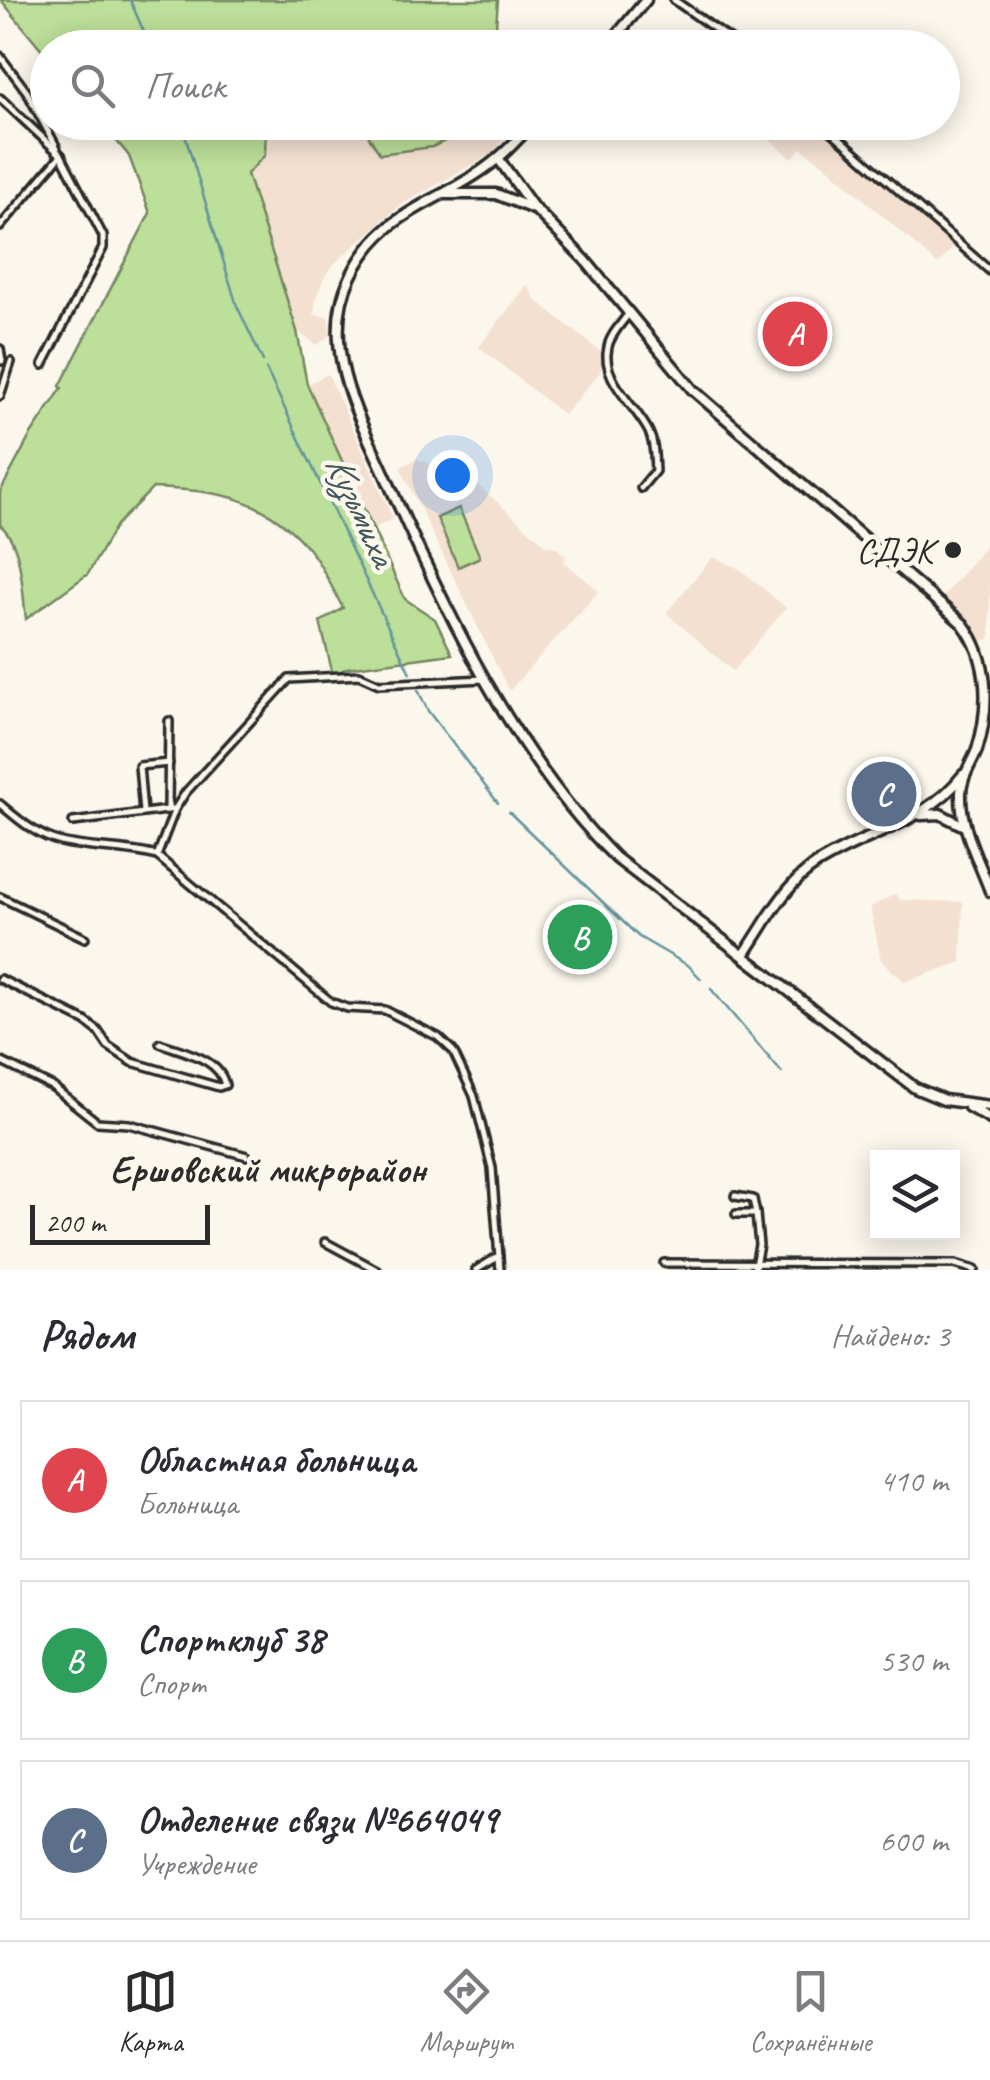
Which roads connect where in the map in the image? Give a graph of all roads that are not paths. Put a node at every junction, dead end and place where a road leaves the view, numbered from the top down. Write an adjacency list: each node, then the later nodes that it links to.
1 (646, 0): 3 (main road)
2 (674, 0): 4 (street)
3 (621, 30)
4 (716, 30)
5 (0, 56): 6 (street)
6 (30, 96)
7 (1, 101): 8 (street)
8 (30, 127)
9 (44, 140): 13 (street)
10 (53, 140): 13 (street)
11 (516, 140): 14 (main road)
12 (841, 140): 18 (street)
13 (61, 155): 17 (street); 23 (street)
14 (498, 158): 15 (main road); 16 (main road)
15 (437, 195): 16 (main road); 27 (main road)
16 (536, 210): 19 (main road)
17 (0, 227)
18 (990, 271)
19 (629, 312): 25 (street); 26 (main road)
20 (0, 350): 21 (street)
21 (2, 361)
22 (12, 362): 24 (street)
23 (43, 364)
24 (0, 396)
25 (641, 488)
26 (985, 653): 30 (main road)
27 (487, 679): 32 (street); 41 (main road)
28 (169, 721): 29 (street)
29 (169, 763): 32 (street); 33 (street)
30 (967, 770): 34 (main road); 36 (main road)
31 (0, 804): 37 (street)
32 (172, 809): 33 (street); 37 (street)
33 (144, 813): 35 (street)
34 (917, 816): 36 (main road); 41 (main road)
35 (74, 822)
36 (966, 828): 38 (main road)
37 (158, 856): 53 (street)
38 (990, 891)
39 (0, 897): 40 (street)
40 (85, 938)
41 (744, 955): 45 (main road)
42 (0, 980): 43 (street)
43 (160, 1043)
44 (0, 1061): 48 (street)
45 (960, 1104): 46 (main road); 47 (main road)
46 (990, 1106)
47 (990, 1119)
48 (247, 1156)
49 (735, 1196): 51 (street)
50 (736, 1214): 51 (street)
51 (756, 1214): 55 (street)
52 (325, 1242): 56 (street)
53 (499, 1256): 57 (street); 58 (street)
54 (664, 1263): 55 (street)
55 (754, 1268): 59 (street)
56 (377, 1270)
57 (476, 1270)
58 (500, 1270)
59 (975, 1270)

